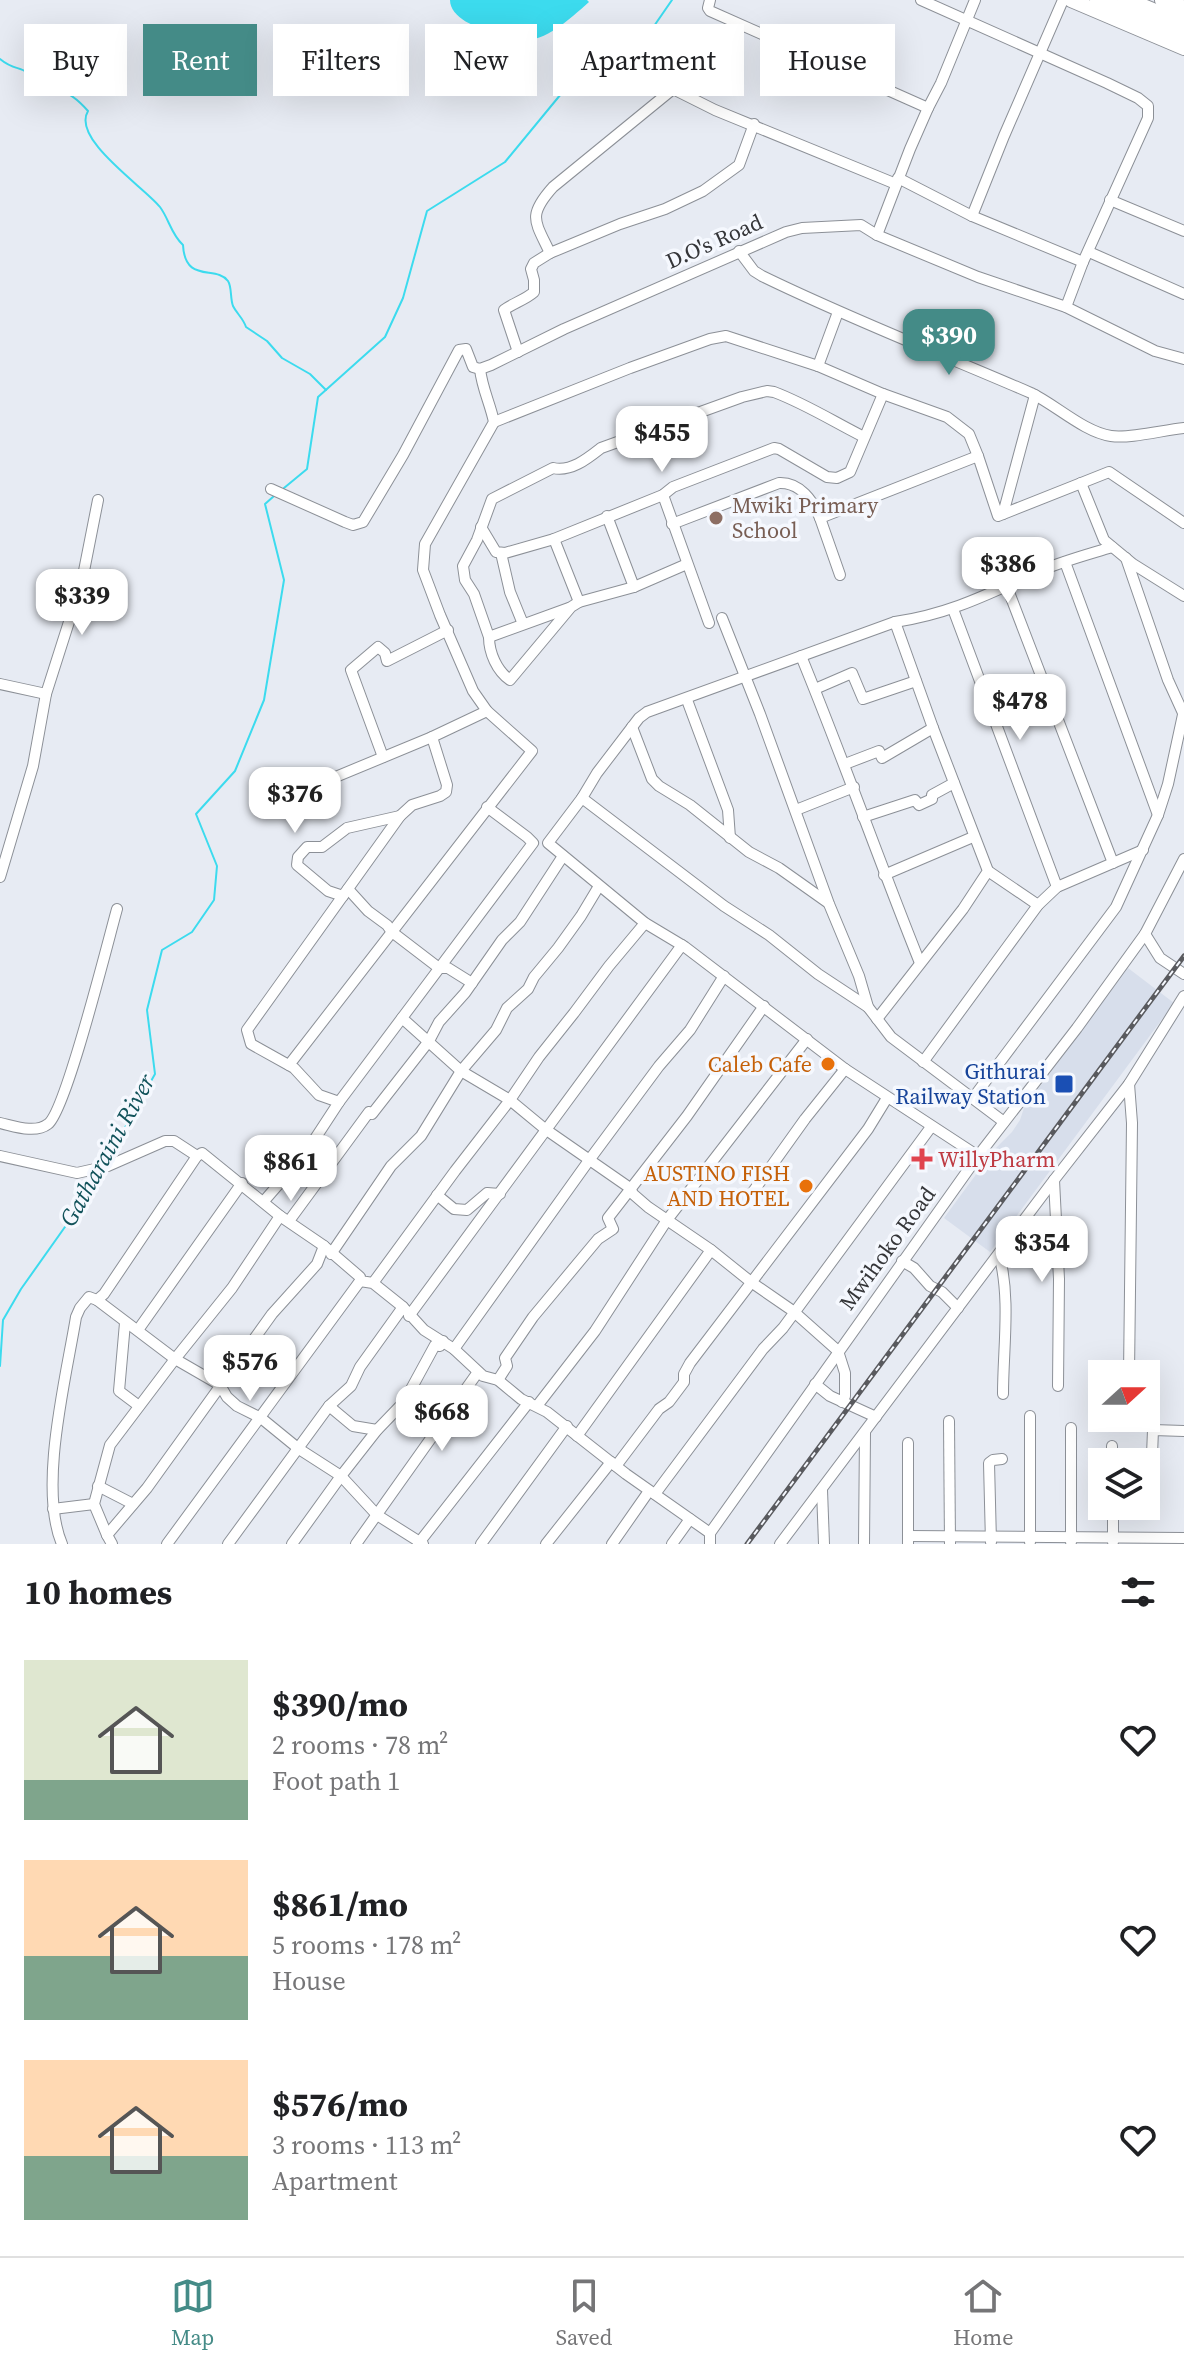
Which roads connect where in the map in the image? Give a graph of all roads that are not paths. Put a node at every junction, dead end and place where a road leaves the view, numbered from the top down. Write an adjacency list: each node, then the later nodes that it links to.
1 (710, 0): 17 (street)
2 (921, 0): 10 (street)
3 (975, 0): 10 (street)
4 (1063, 0): 14 (street)
5 (1071, 0): 13 (main road)
6 (1098, 0): 12 (highway)
7 (1126, 0): 11 (highway)
8 (1163, 0): 9 (highway)
9 (1184, 9)
10 (966, 20): 14 (street); 17 (street)
11 (1184, 24)
12 (1184, 38)
13 (1184, 48)
14 (1040, 54): 20 (street); 21 (street)
15 (664, 96): 25 (street)
16 (687, 96): 18 (street)
17 (928, 108): 19 (street)
18 (754, 124): 19 (street); 25 (street)
19 (897, 181): 21 (street); 23 (street)
20 (1110, 200): 22 (street); 26 (street)
21 (972, 216): 26 (street)
22 (1184, 231)
23 (877, 235): 24 (street, D.O's Road); 28 (street, D.O's Road)
24 (739, 251): 29 (street); 30 (street, D.O's Road)
25 (550, 253): 30 (street)
26 (1086, 257): 27 (street); 28 (street)
27 (1184, 294)
28 (1066, 307): 31 (street, D.O's Road)
29 (838, 312): 32 (street); 35 (street)
30 (518, 352): 33 (street, D.O's Road)
31 (1184, 359)
32 (818, 366): 34 (street); 36 (street)
33 (480, 369): 36 (street); 41 (street)
34 (883, 394): 38 (street); 39 (street)
35 (1035, 395): 37 (street); 44 (street)
36 (494, 422): 66 (street)
37 (1184, 428)
38 (864, 437): 42 (street); 49 (street)
39 (978, 456): 44 (street); 46 (street)
40 (1081, 483): 44 (street); 47 (street); 51 (street)
41 (271, 489)
42 (663, 495): 45 (street); 48 (street)
43 (98, 500): 73 (street)
44 (1003, 514)
45 (607, 516): 50 (street); 57 (street)
46 (820, 518): 48 (street); 56 (street)
47 (1184, 523)
48 (672, 524): 55 (street)
49 (481, 527): 52 (street); 67 (street)
50 (554, 539): 52 (street); 60 (street)
51 (1112, 547): 53 (street); 54 (street)
52 (501, 553): 65 (street)
53 (1126, 558): 59 (street); 76 (street)
54 (1065, 562): 58 (street); 88 (street)
55 (687, 564): 57 (street); 64 (street)
56 (840, 575)
57 (634, 587): 60 (street)
58 (1007, 587): 61 (street); 97 (street)
59 (1184, 596)
60 (575, 605): 65 (street); 67 (street)
61 (953, 609): 63 (street); 102 (street)
62 (722, 618): 69 (street)
63 (895, 622): 68 (street); 70 (street)
64 (709, 623)
65 (523, 624): 67 (street)
66 (448, 630): 75 (street); 80 (street)
67 (489, 637)
68 (801, 656): 69 (street); 72 (street)
69 (745, 676): 74 (street); 87 (street)
70 (916, 681): 72 (street); 78 (street)
71 (0, 684): 73 (street)
72 (815, 689): 81 (street)
73 (46, 694): 93 (street)
74 (687, 700): 77 (street); 92 (street)
75 (487, 711): 79 (street); 86 (street)
76 (1183, 711): 88 (street)
77 (632, 727): 85 (street); 92 (street)
78 (933, 728): 81 (street); 82 (street)
79 (432, 737): 80 (street); 89 (street)
80 (383, 757): 84 (street)
81 (845, 764): 83 (street)
82 (954, 783): 90 (street); 91 (street)
83 (854, 787): 87 (street); 90 (street)
84 (309, 788)
85 (582, 798): 95 (street); 118 (street)
86 (487, 807): 108 (street); 112 (street)
87 (796, 810): 104 (street)
88 (1158, 815): 94 (street)
89 (400, 816): 103 (street); 103 (street)
90 (863, 817): 99 (street)
91 (973, 837): 98 (street); 99 (street)
92 (730, 838): 104 (street)
93 (5, 845): 100 (street)
94 (1143, 850): 97 (street); 129 (street)
95 (563, 856): 101 (street); 115 (street)
96 (1184, 859): 109 (street, Mwihoko Road)
97 (1113, 863): 102 (street)
98 (988, 871): 105 (street); 111 (street)
99 (884, 875): 111 (street)
100 (0, 877)
101 (599, 886): 107 (street); 126 (street)
102 (1057, 887): 105 (street)
103 (345, 892): 108 (street); 124 (street)
104 (829, 904): 118 (street)
105 (1038, 905): 123 (street)
106 (117, 909): 133 (street)
107 (645, 923): 110 (street); 130 (street)
108 (392, 932): 112 (street); 124 (street)
109 (1145, 934): 113 (street); 132 (street, Mwihoko Road)
110 (682, 945): 114 (street); 135 (street)
111 (920, 963): 120 (street)
112 (439, 968): 115 (street); 119 (street)
113 (1184, 974)
114 (724, 976): 117 (street); 139 (street)
115 (472, 983): 122 (street)
116 (1184, 996): 127 (street)
117 (764, 1006): 121 (street); 142 (street)
118 (868, 1007): 120 (street)
119 (402, 1018): 122 (street); 131 (street)
120 (877, 1019): 123 (street)
121 (807, 1039): 125 (street); 148 (street)
122 (429, 1041): 126 (street); 147 (street)
123 (923, 1062): 129 (street)
124 (289, 1065): 131 (street)
125 (845, 1069): 128 (street); 145 (street)
126 (461, 1071): 130 (street); 149 (street)
127 (1129, 1084): 140 (street); 166 (street)
128 (887, 1098): 134 (street); 154 (street)
129 (973, 1098): 132 (street)
130 (510, 1100): 135 (street); 144 (street)
131 (339, 1102): 146 (street)
132 (1004, 1122): 138 (street, Mwihoko Road)
133 (0, 1123)
134 (931, 1127): 138 (street); 159 (street)
135 (545, 1129): 139 (street); 143 (street)
136 (0, 1156): 137 (street)
137 (197, 1156): 141 (street); 156 (street)
138 (978, 1156): 152 (street, Mwihoko Road)
139 (590, 1159): 142 (street); 163 (street)
140 (1054, 1180): 151 (street); 171 (street)
141 (242, 1183): 146 (street); 161 (street)
142 (630, 1188): 148 (street); 168 (street)
143 (500, 1194): 144 (street); 158 (street)
144 (437, 1195): 155 (street)
145 (750, 1196)
146 (264, 1201): 147 (street)
147 (285, 1218): 149 (street); 165 (street)
148 (667, 1220): 150 (street); 174 (street)
149 (328, 1250): 153 (street); 170 (street)
150 (711, 1250): 154 (street); 186 (street)
151 (999, 1254): 157 (street); 172 (street)
152 (902, 1261): 157 (street); 164 (street, Mwihoko Road)
153 (360, 1281): 155 (street); 179 (street)
154 (751, 1282): 159 (street); 191 (street)
155 (373, 1283): 158 (street)
156 (97, 1300): 160 (street); 198 (street)
157 (958, 1308): 178 (street)
158 (406, 1311): 162 (street); 176 (street)
159 (793, 1311): 164 (street); 195 (street)
160 (125, 1323): 161 (street); 175 (street)
161 (138, 1330): 165 (street)
162 (443, 1341): 163 (street); 183 (street)
163 (454, 1349): 167 (street)
164 (838, 1351): 169 (street, Mwihoko Road); 173 (street)
165 (175, 1359): 170 (street); 175 (street)
166 (1129, 1360)
167 (478, 1372): 168 (street); 199 (street)
168 (498, 1380): 174 (street)
169 (815, 1384): 173 (street); 202 (street, Mwihoko Road)
170 (220, 1385): 179 (street); 197 (street)
171 (1058, 1386)
172 (1003, 1394)
173 (842, 1402): 178 (street)
174 (533, 1404): 181 (street); 211 (street)
175 (139, 1406): 193 (street)
176 (329, 1406): 183 (street); 189 (street)
177 (1030, 1416): 208 (street)
178 (876, 1417): 185 (street)
179 (261, 1418): 189 (street); 213 (street)
180 (949, 1421): 206 (street)
181 (567, 1426): 186 (street); 217 (street)
182 (1071, 1428): 209 (street)
183 (377, 1430): 192 (street)
184 (1184, 1431): 188 (street)
185 (865, 1433): 194 (street); 223 (street)
186 (577, 1436): 191 (street)
187 (908, 1443): 205 (street)
188 (1152, 1448)
189 (299, 1449): 192 (street); 214 (street)
190 (1002, 1459): 207 (street)
191 (614, 1464): 195 (street); 218 (street)
192 (341, 1476): 199 (street); 215 (street)
193 (98, 1486): 196 (street); 197 (street)
194 (822, 1490): 221 (street); 222 (street)
195 (652, 1492): 200 (street); 219 (street)
196 (94, 1504): 198 (street); 204 (street)
197 (133, 1504): 204 (street)
198 (53, 1509): 212 (street)
199 (377, 1515): 211 (street); 216 (street)
200 (690, 1519): 202 (street); 220 (street)
201 (1113, 1520): 210 (street)
202 (710, 1538)
203 (1184, 1538): 210 (street)
204 (109, 1539)
205 (908, 1540): 206 (street)
206 (950, 1540): 207 (street)
207 (991, 1540): 208 (street)
208 (1030, 1541): 209 (street)
209 (1071, 1541): 210 (street)
210 (1113, 1541)
211 (421, 1543)
212 (62, 1544)
213 (167, 1544)
214 (228, 1544)
215 (292, 1544)
216 (356, 1544)
217 (481, 1544)
218 (546, 1544)
219 (612, 1544)
220 (672, 1544)
221 (780, 1544)
222 (824, 1544)
223 (864, 1544)

